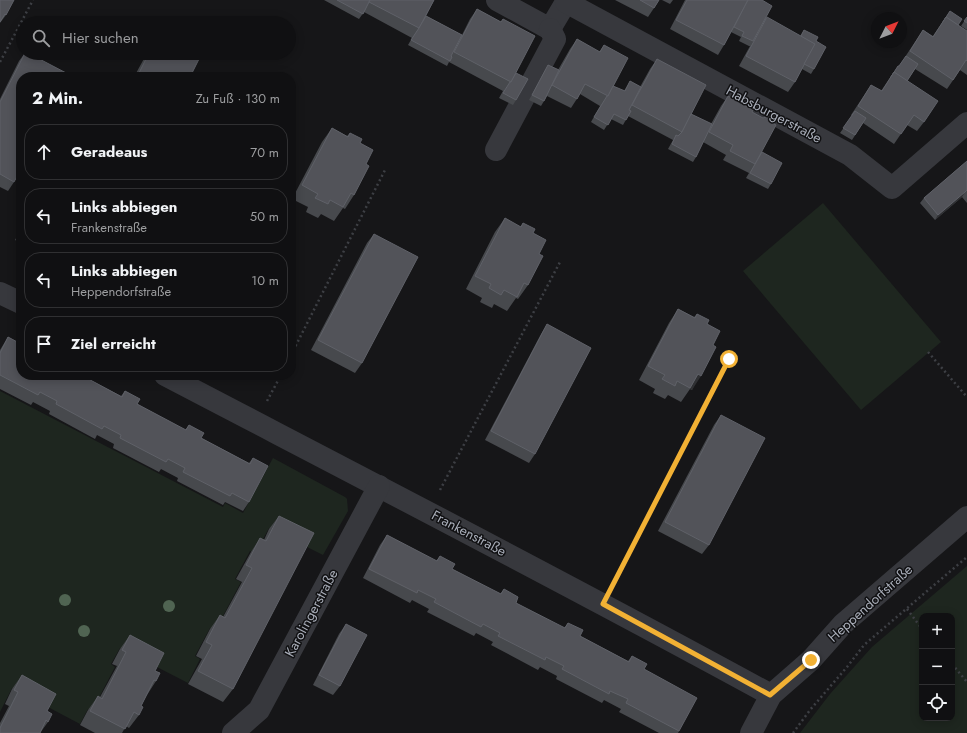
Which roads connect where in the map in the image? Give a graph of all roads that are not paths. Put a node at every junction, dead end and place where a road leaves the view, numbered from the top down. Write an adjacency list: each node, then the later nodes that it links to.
1 (497, 0): 3 (street)
2 (566, 1): 3 (street); 4 (street, Habsburgerstraße)
3 (550, 29): 5 (street)
4 (967, 123)
5 (496, 150)
6 (0, 293): 7 (street)
7 (16, 300)
8 (175, 380): 9 (street, Frankenstraße)
9 (379, 486): 11 (street, Frankenstraße); 12 (street, Karolingerstraße)
10 (967, 517): 11 (street, Heppendorfstraße)
11 (770, 695): 13 (street, Heppendorfstraße)
12 (233, 733)
13 (751, 733)

